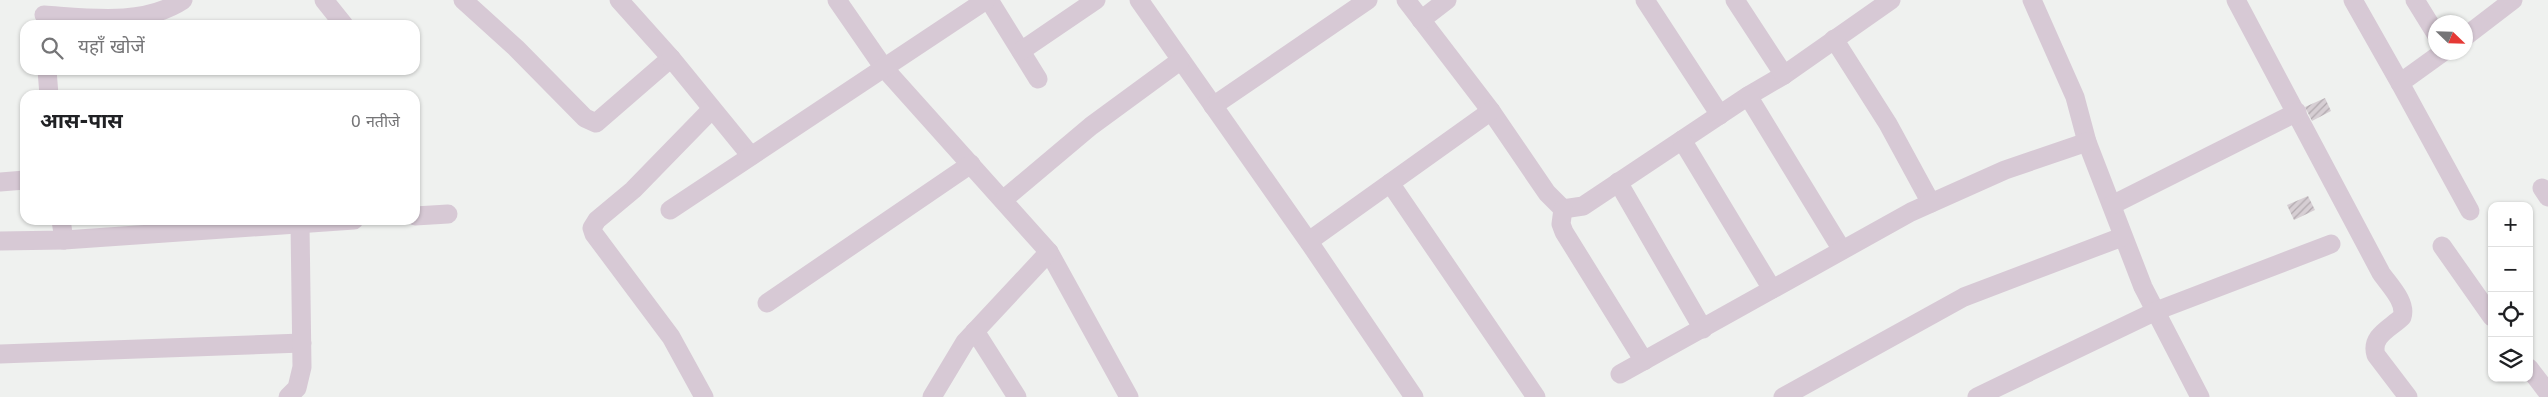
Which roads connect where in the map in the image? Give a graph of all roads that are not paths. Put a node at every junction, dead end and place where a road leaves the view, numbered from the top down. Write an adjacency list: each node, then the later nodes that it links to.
1 (183, 0): 20 (street)
2 (324, 0): 21 (street)
3 (463, 0): 27 (street)
4 (619, 0): 27 (street)
5 (837, 0): 30 (street)
6 (987, 0): 26 (street); 30 (street)
7 (1096, 0): 26 (street)
8 (1139, 0): 28 (street)
9 (1368, 0): 37 (street)
10 (1406, 0): 22 (street)
11 (1447, 0): 22 (street)
12 (1645, 0): 41 (street)
13 (1735, 0): 32 (street)
14 (1892, 0): 25 (street)
15 (2032, 0): 43 (street)
16 (2236, 0): 40 (street)
17 (2353, 0): 34 (street)
18 (2415, 0): 23 (street)
19 (2513, 0): 24 (street)
20 (45, 13)
21 (340, 20)
22 (1421, 20): 39 (street)
23 (2428, 21)
24 (2473, 31)
25 (1834, 39): 32 (street); 51 (street)
26 (1020, 51): 33 (street)
27 (671, 58): 38 (street)
28 (1181, 60): 37 (street); 50 (street)
29 (2432, 60): 34 (street)
30 (884, 68): 44 (street); 45 (street)
31 (47, 75): 35 (street)
32 (1784, 75): 36 (street)
33 (1038, 79)
34 (2400, 83): 55 (street)
35 (48, 90)
36 (1748, 96): 41 (street); 67 (street)
37 (1213, 106): 63 (street)
38 (712, 109): 44 (street); 82 (street)
39 (1491, 111): 49 (street); 53 (street)
40 (2297, 112): 52 (street); 91 (street)
41 (1720, 115): 42 (street)
42 (1682, 140): 48 (street); 69 (street)
43 (2087, 142): 51 (street); 52 (street)
44 (751, 156): 54 (street)
45 (971, 164): 50 (street); 70 (street)
46 (20, 180): 47 (street)
47 (0, 182)
48 (1618, 182): 53 (street); 73 (street)
49 (1390, 183): 63 (street); 87 (street)
50 (1003, 200): 68 (street)
51 (1931, 203): 67 (street)
52 (2112, 205): 61 (street)
53 (1563, 209): 77 (street)
54 (670, 210)
55 (2470, 211)
56 (448, 214): 57 (street)
57 (420, 216)
58 (62, 225): 62 (street)
59 (285, 225): 62 (street)
60 (300, 225): 75 (street)
61 (2122, 237): 72 (street); 88 (street)
62 (64, 240): 64 (street)
63 (1309, 241): 86 (street)
64 (0, 242)
65 (2331, 244): 72 (street)
66 (2442, 246): 71 (street)
67 (1842, 250): 69 (street)
68 (1049, 252): 74 (street); 85 (street)
69 (1772, 290): 73 (street)
70 (767, 302)
71 (2488, 311)
72 (2156, 312): 89 (street); 90 (street)
73 (1703, 329): 77 (street)
74 (975, 331): 83 (street); 84 (street)
75 (302, 342): 76 (street); 81 (street)
76 (0, 354)
77 (1644, 361): 78 (street)
78 (1620, 374)
79 (2533, 374): 80 (street)
80 (2546, 393)
81 (288, 397)
82 (704, 397)
83 (932, 397)
84 (1018, 397)
85 (1129, 397)
86 (1414, 397)
87 (1536, 397)
88 (1784, 397)
89 (1977, 397)
90 (2200, 397)
91 (2408, 397)

